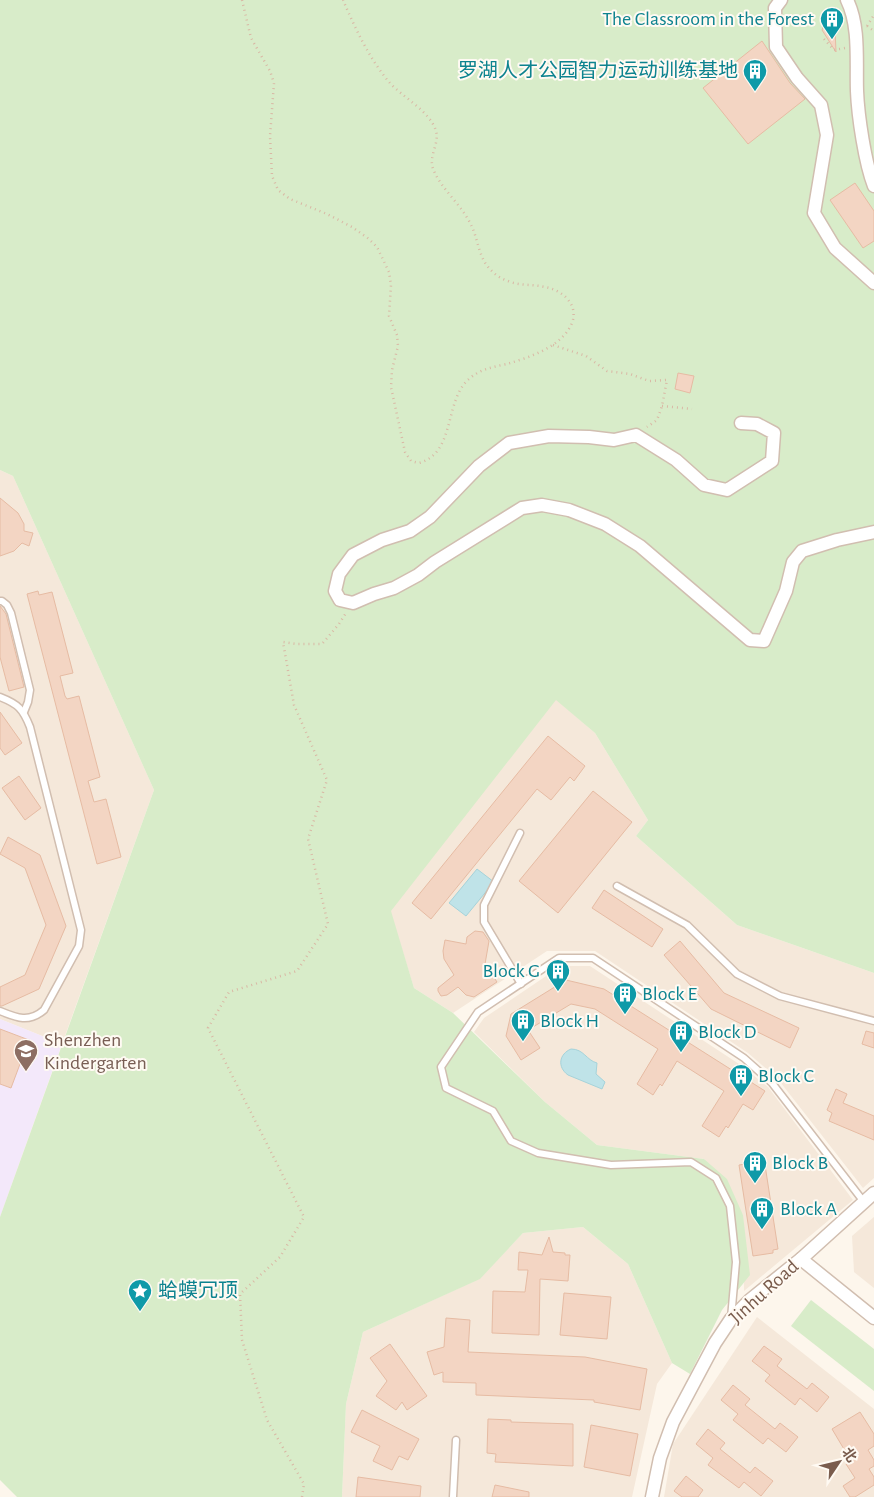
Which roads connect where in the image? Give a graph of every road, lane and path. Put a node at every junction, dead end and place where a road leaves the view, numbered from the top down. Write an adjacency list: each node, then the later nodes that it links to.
1 (242, 0): 11 (path)
2 (343, 0): 11 (path)
3 (781, 0): 10 (street)
4 (847, 0): 8 (street)
5 (874, 15): 6 (path)
6 (866, 26)
7 (824, 39): 8 (path)
8 (856, 48): 9 (street)
9 (874, 186)
10 (874, 282)
11 (553, 345): 12 (path)
12 (662, 406): 13 (path); 14 (path)
13 (692, 409)
14 (657, 420)
15 (741, 423): 18 (street)
16 (874, 532): 18 (street)
17 (0, 601): 20 (lane)
18 (353, 603): 32 (path)
19 (0, 697): 20 (lane)
20 (24, 712): 24 (lane)
21 (520, 833): 23 (lane)
22 (617, 886): 25 (lane)
23 (521, 984): 27 (lane); 30 (lane)
24 (0, 1011)
25 (874, 1021)
26 (874, 1193): 27 (street, Jinhu Road)
27 (864, 1202): 28 (street, Jinhu Road)
28 (801, 1259): 29 (street); 30 (street, Jinhu Road)
29 (874, 1318)
30 (731, 1319): 34 (street, Jinhu Road)
31 (456, 1440): 33 (lane)
32 (302, 1497)
33 (453, 1497)
34 (652, 1497)

